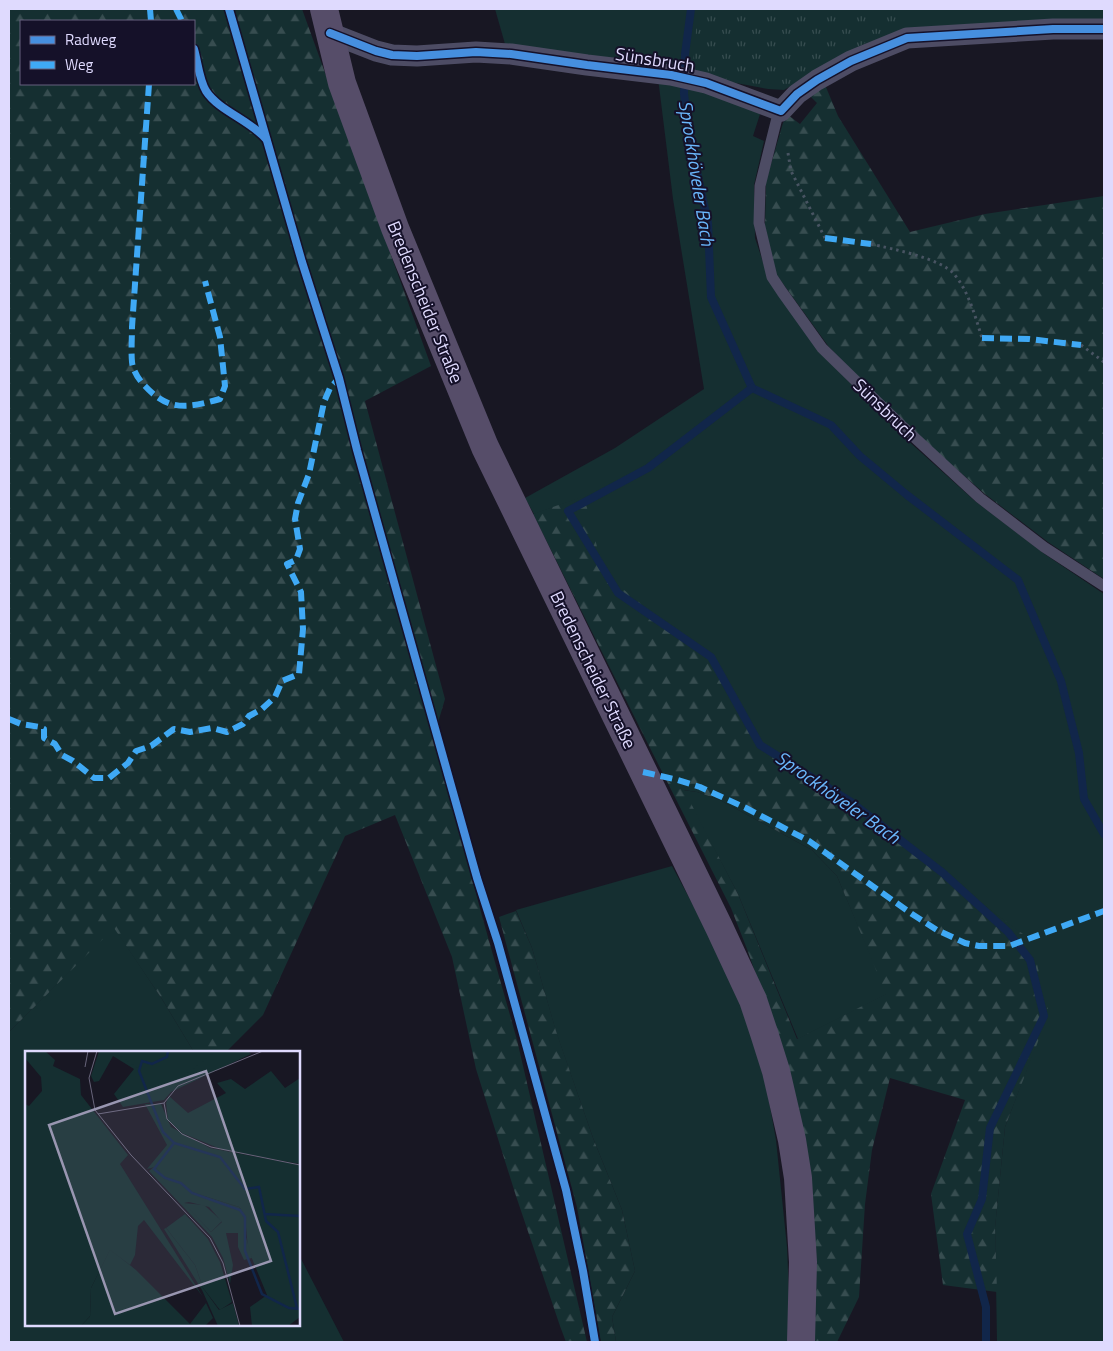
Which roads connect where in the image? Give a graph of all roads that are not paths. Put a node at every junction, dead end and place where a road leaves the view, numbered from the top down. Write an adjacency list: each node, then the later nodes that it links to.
1 (327, 21): 3 (street, Sünsbruch); 5 (main road, Bredenscheider Straße)
2 (1104, 29): 3 (street)
3 (780, 112): 4 (lane, Sünsbruch)
4 (1104, 586)
5 (801, 1342)

